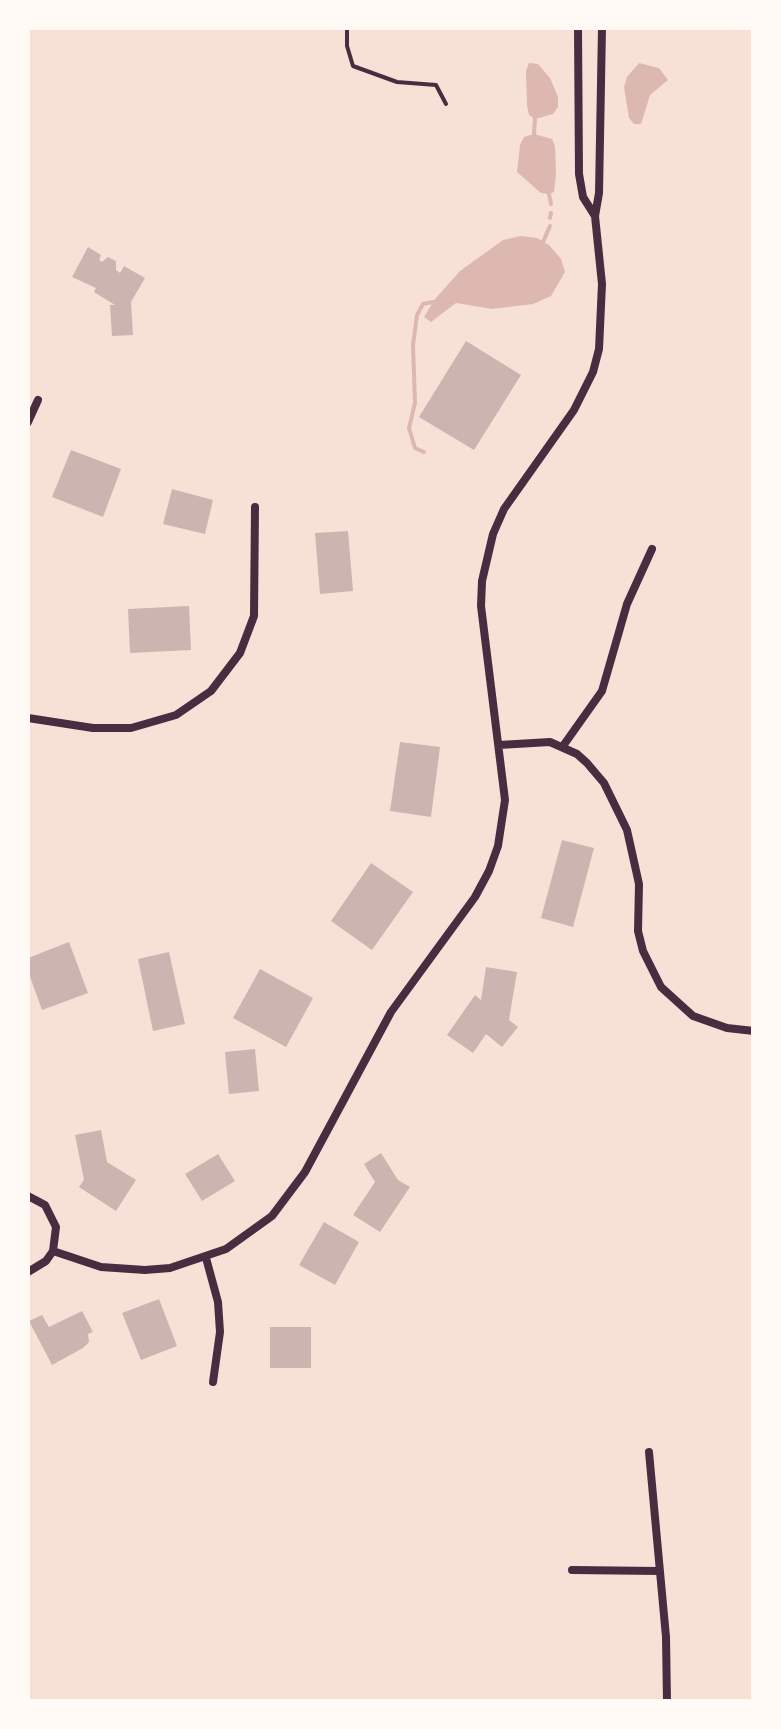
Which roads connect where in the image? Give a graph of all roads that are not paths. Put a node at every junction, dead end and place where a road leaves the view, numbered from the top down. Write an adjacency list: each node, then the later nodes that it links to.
1 (347, 28): 4 (lane)
2 (578, 28): 5 (street)
3 (602, 28): 5 (street)
4 (446, 104)
5 (595, 216): 11 (street)
6 (38, 400): 7 (street)
7 (28, 422)
8 (255, 508): 10 (street)
9 (652, 549): 12 (street)
10 (28, 718)
11 (499, 746): 12 (street); 16 (street)
12 (564, 746): 13 (street)
13 (754, 1031)
14 (28, 1196): 15 (street)
15 (53, 1251): 16 (street); 17 (street)
16 (206, 1258): 18 (street)
17 (28, 1272)
18 (213, 1382)
19 (649, 1452): 21 (street)
20 (572, 1570): 21 (street)
21 (659, 1571): 22 (street)
22 (667, 1702)

